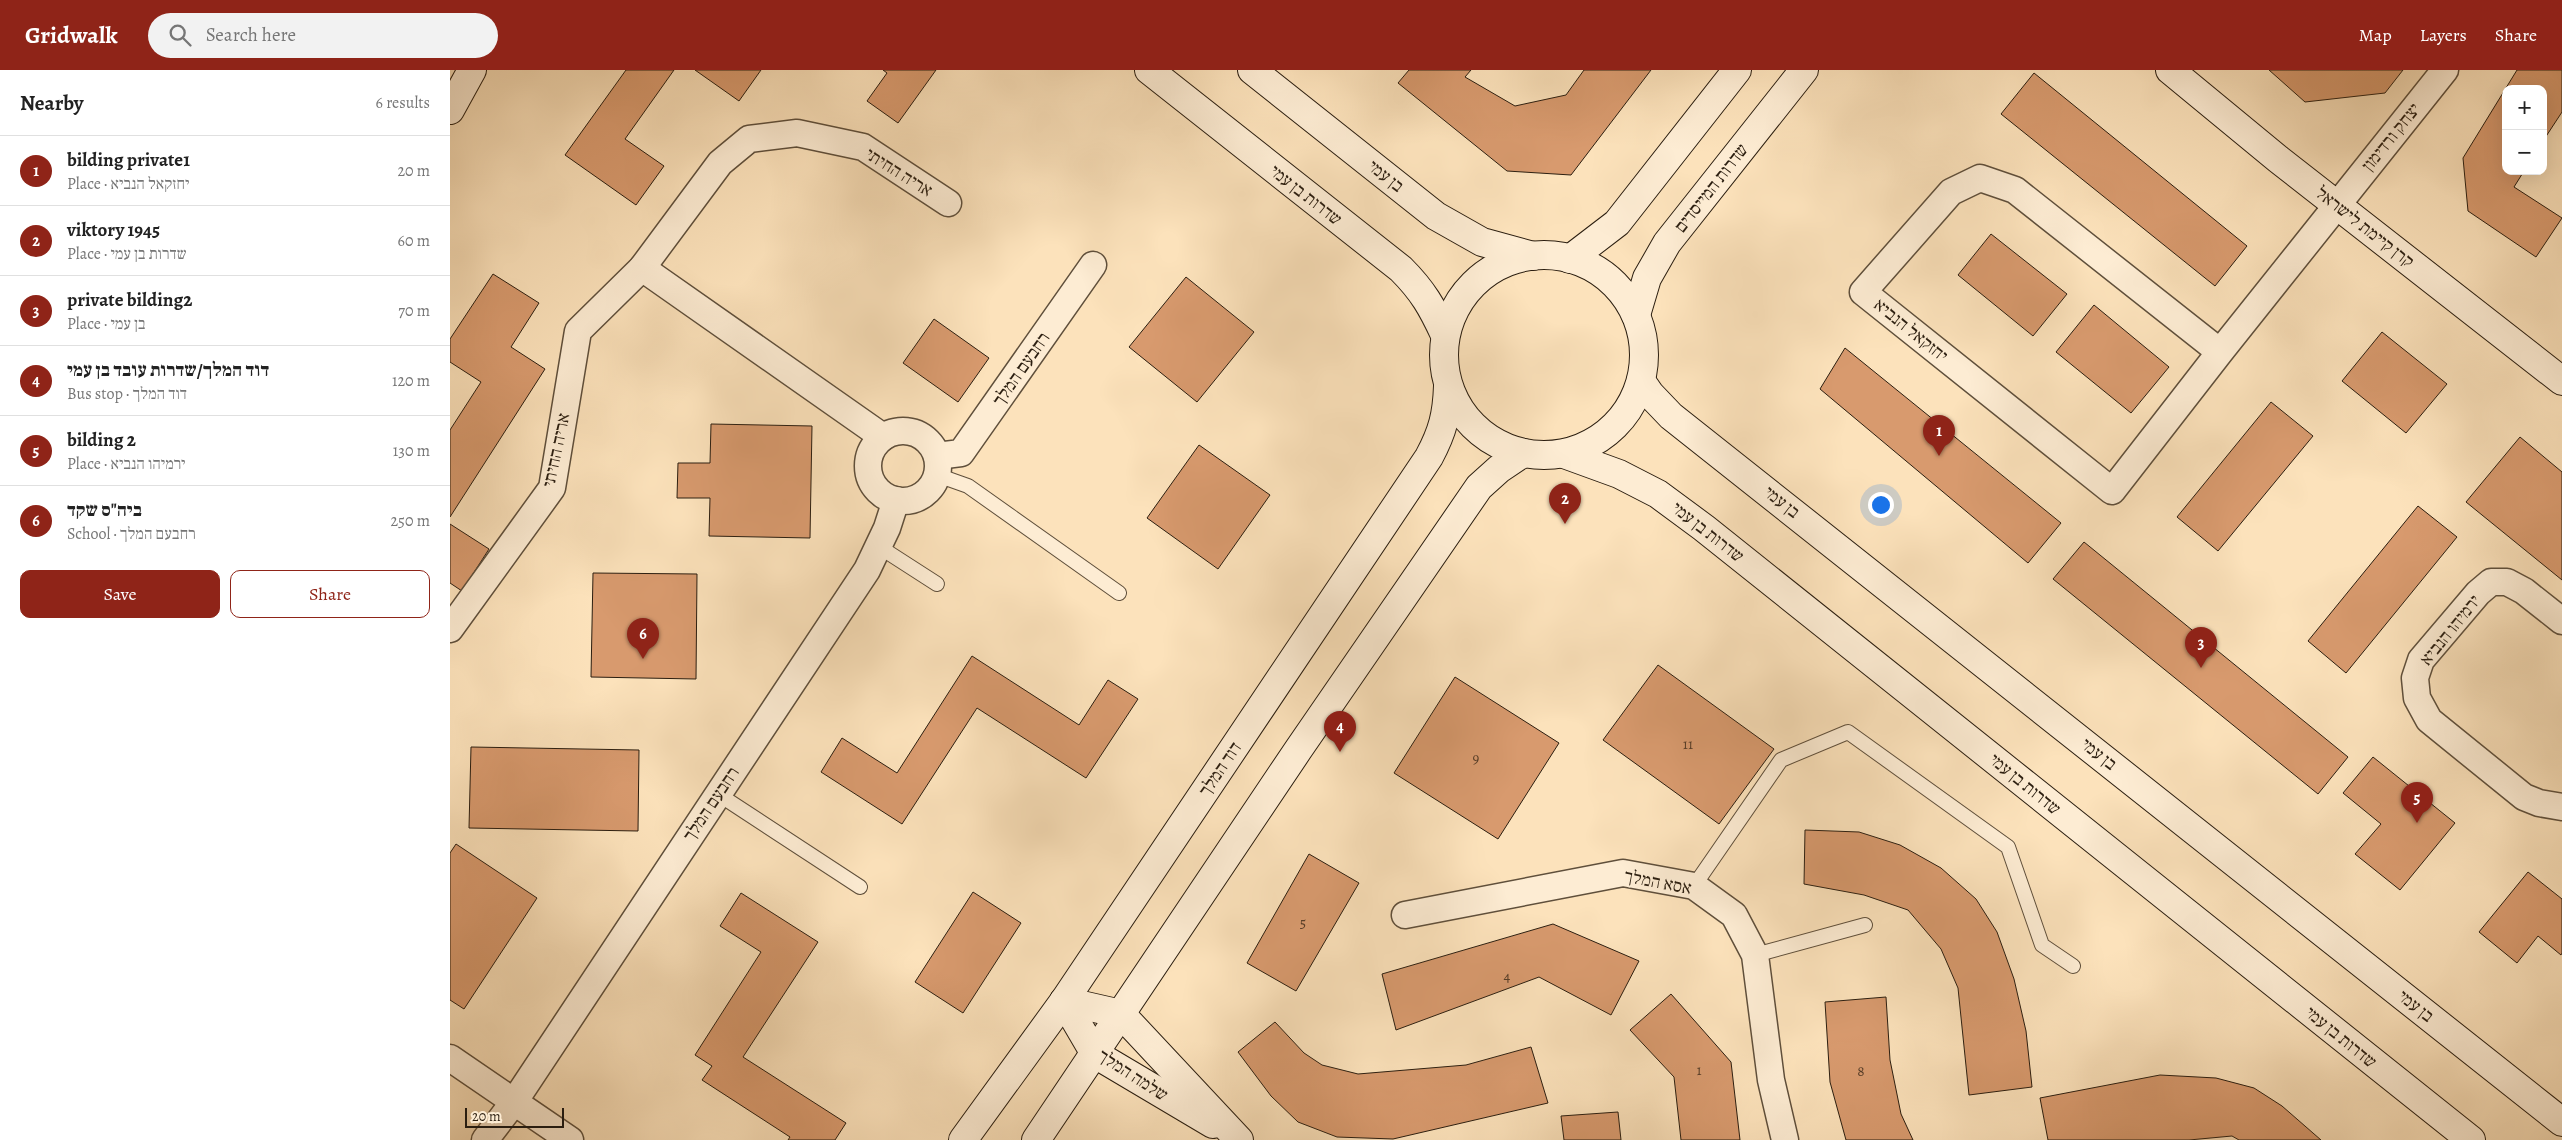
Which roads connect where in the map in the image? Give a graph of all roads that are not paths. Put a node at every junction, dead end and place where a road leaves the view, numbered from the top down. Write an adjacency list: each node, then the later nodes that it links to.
1 (472, 70): 8 (main road)
2 (1149, 70): 16 (main road, שדרות בן עמי)
3 (1252, 70): 11 (main road, בן עמי)
4 (1737, 70): 12 (main road)
5 (1804, 70): 15 (main road, שדרות המייסדים)
6 (2170, 70): 10 (main road, קרן קיימת לישראל)
7 (2445, 70): 10 (street, יצחק ורדימון)
8 (450, 110)
9 (948, 203): 14 (street, אריה החיתי)
10 (2338, 204): 17 (street, יחזקאל הנביא); 19 (main road, קרן קיימת לישראל)
11 (1534, 256): 12 (main road); 16 (main road)
12 (1570, 259): 15 (main road)
13 (1093, 265): 24 (street, רחבעם המלך)
14 (642, 268): 21 (street); 30 (street, אריה החיתי)
15 (1636, 315): 18 (main road)
16 (1445, 335): 20 (main road)
17 (2220, 352): 17 (street, יחזקאל הנביא)
18 (1641, 381): 23 (main road); 44 (main road, בן עמי)
19 (2562, 381)
20 (1448, 386): 22 (main road); 39 (main road, דוד המלך)
21 (883, 437): 24 (street); 25 (street)
22 (1523, 453): 23 (main road); 40 (main road)
23 (1564, 454): 51 (main road, שדרות בן עמי)
24 (937, 466): 25 (street); 28 (lane)
25 (896, 500): 26 (street, רחבעם המלך)
26 (878, 546): 27 (lane); 31 (street, רחבעם המלך)
27 (936, 584)
28 (1119, 592)
29 (2562, 621): 32 (street, ירמיהו הנביא)
30 (450, 629)
31 (718, 794): 34 (lane); 43 (street, רחבעם המלך)
32 (2562, 807)
33 (1694, 886): 35 (street, אסא המלך); 37 (street, אסא המלך); 38 (lane)
34 (860, 887)
35 (1405, 915)
36 (1865, 925): 37 (lane)
37 (1755, 955): 50 (street, אסא המלך)
38 (2073, 966)
39 (1064, 1001): 40 (main road); 41 (main road, שלמה המלך); 47 (main road, דוד המלך)
40 (1121, 1014): 41 (main road); 49 (main road, שלמה המלך)
41 (1095, 1054): 48 (main road); 49 (main road, שלמה המלך)
42 (450, 1058): 43 (street)
43 (514, 1102): 45 (street, רחבעם המלך); 46 (street)
44 (2562, 1122)
45 (485, 1140)
46 (570, 1140)
47 (963, 1140)
48 (1036, 1140)
49 (1240, 1140)
50 (1785, 1140)
51 (2471, 1140)

